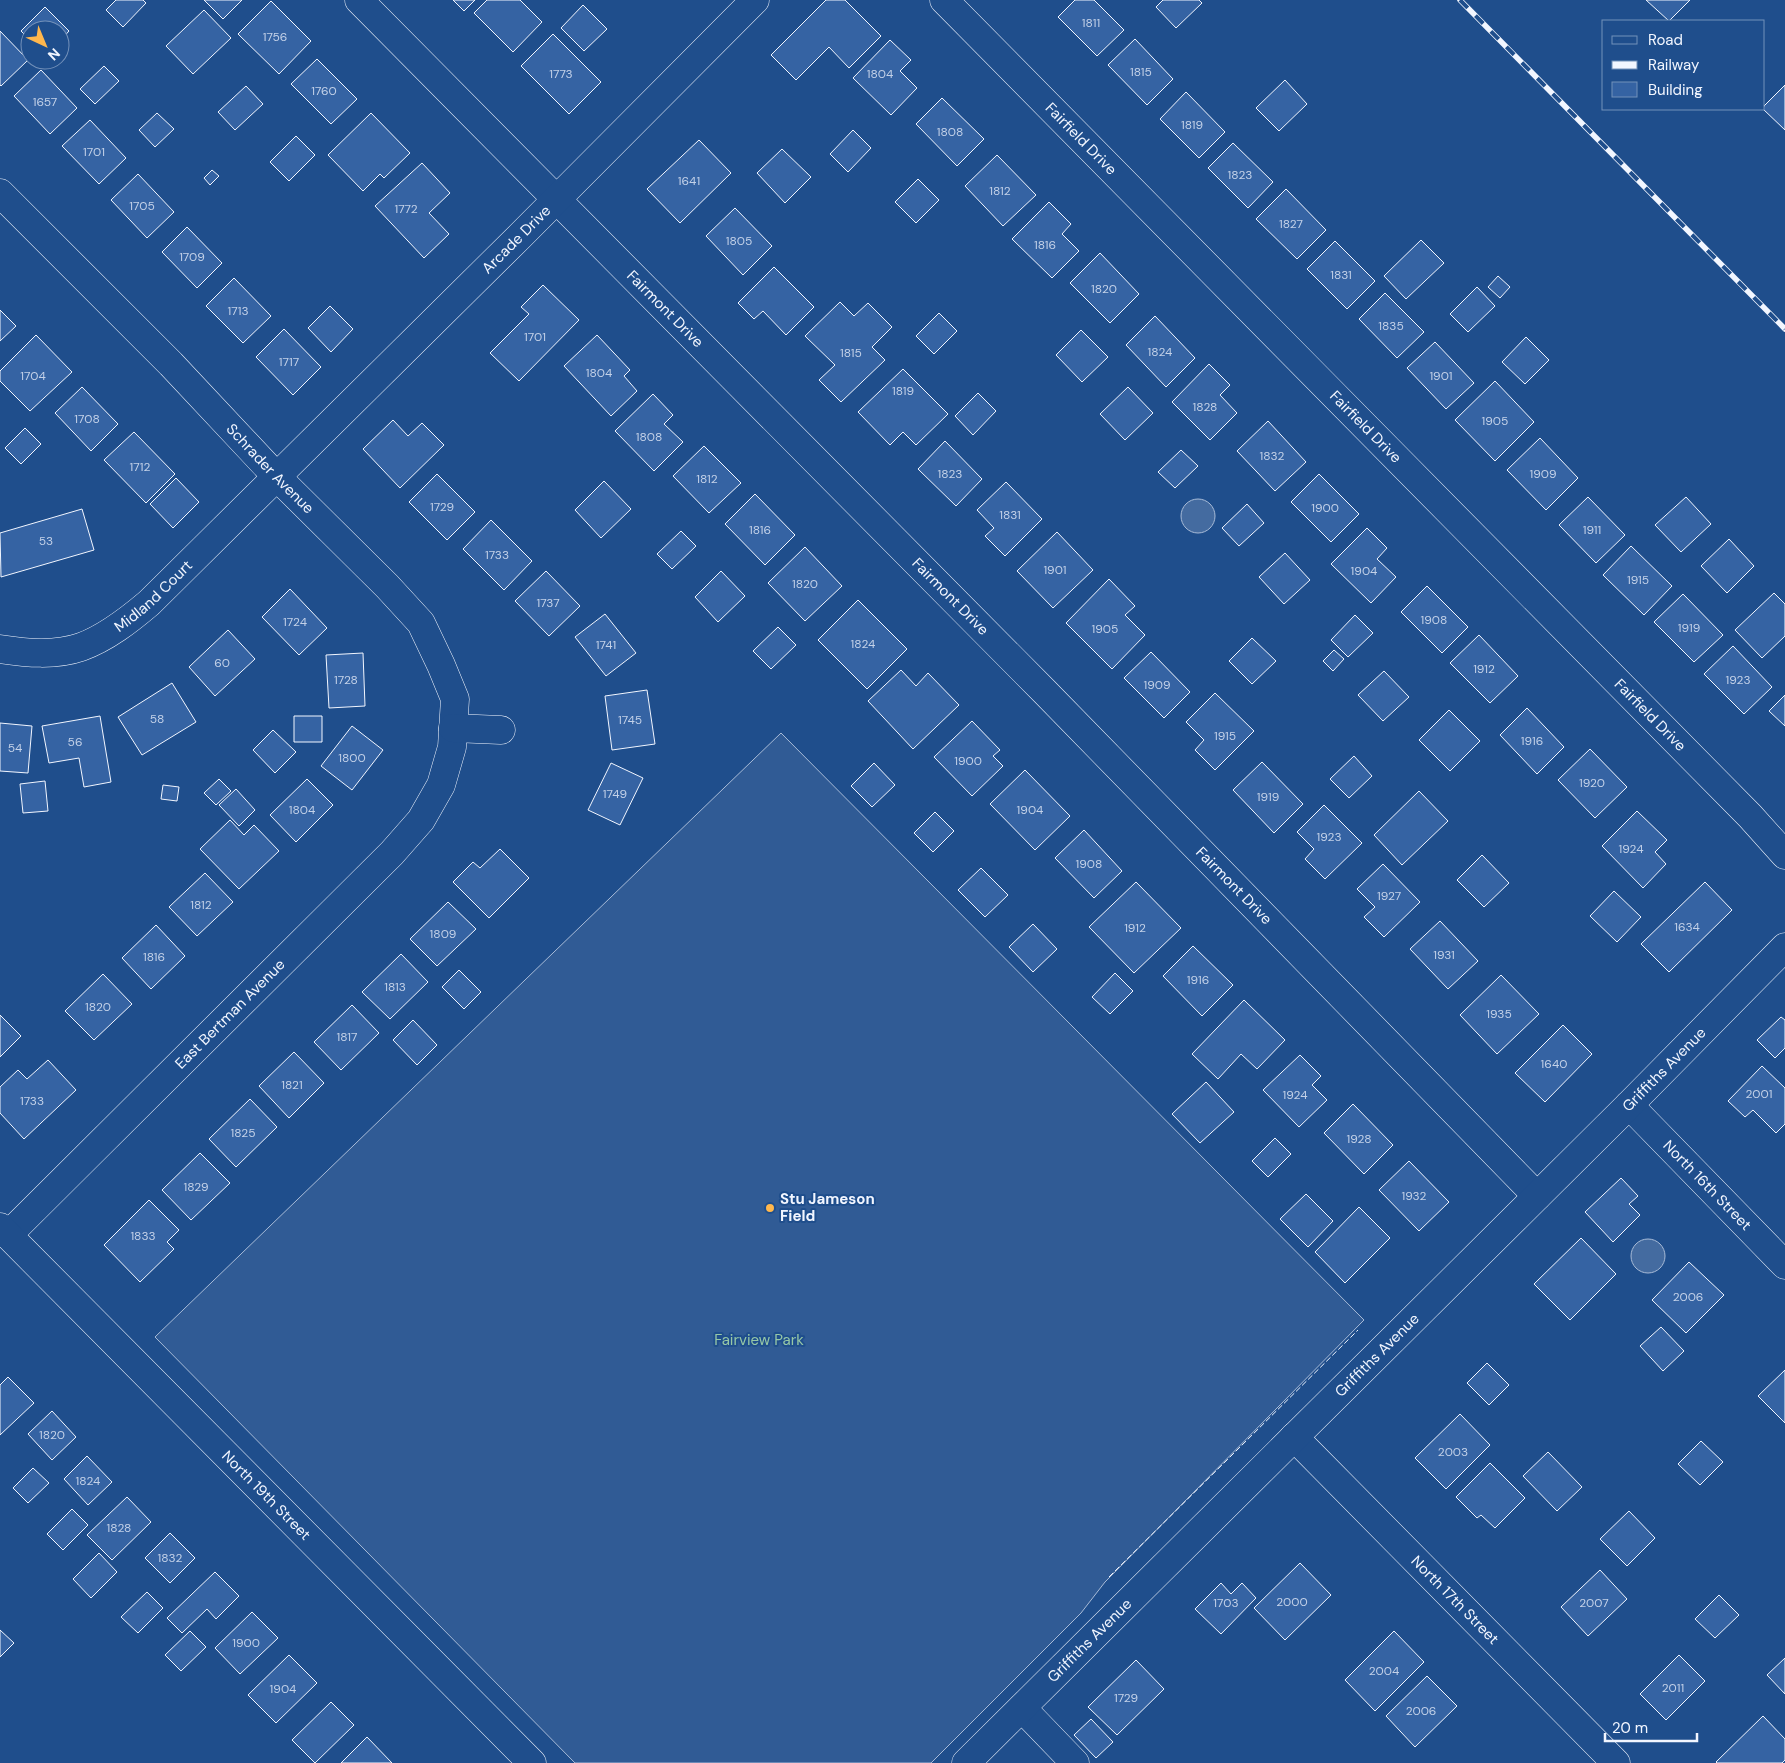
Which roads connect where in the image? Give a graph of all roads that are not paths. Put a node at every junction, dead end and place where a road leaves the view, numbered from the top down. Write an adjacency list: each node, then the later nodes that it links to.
1 (359, 0): 5 (street, Fairmont Drive)
2 (755, 0): 5 (street, Arcade Drive)
3 (944, 0): 11 (street, Fairfield Drive)
4 (0, 193): 6 (street, Schrader Avenue)
5 (557, 199): 6 (street, Arcade Drive); 14 (street, Fairmont Drive)
6 (276, 476): 7 (street, Midland Court); 8 (street, Schrader Avenue)
7 (0, 649)
8 (453, 728): 9 (street); 10 (street, Schrader Avenue)
9 (501, 730)
10 (441, 785): 15 (street, East Bertman Avenue)
11 (1785, 854)
12 (1785, 947): 13 (street, Griffiths Avenue)
13 (1629, 1105): 14 (street, Griffiths Avenue); 16 (street, North 16th Street)
14 (1537, 1196): 17 (street, Griffiths Avenue)
15 (4, 1231): 19 (street, North 19th Street)
16 (1785, 1265)
17 (1294, 1437): 18 (street, Griffiths Avenue); 22 (street, North 17th Street)
18 (1022, 1708): 20 (street, Griffiths Avenue); 21 (street)
19 (532, 1763)
20 (966, 1763)
21 (1075, 1763)
22 (1616, 1763)

